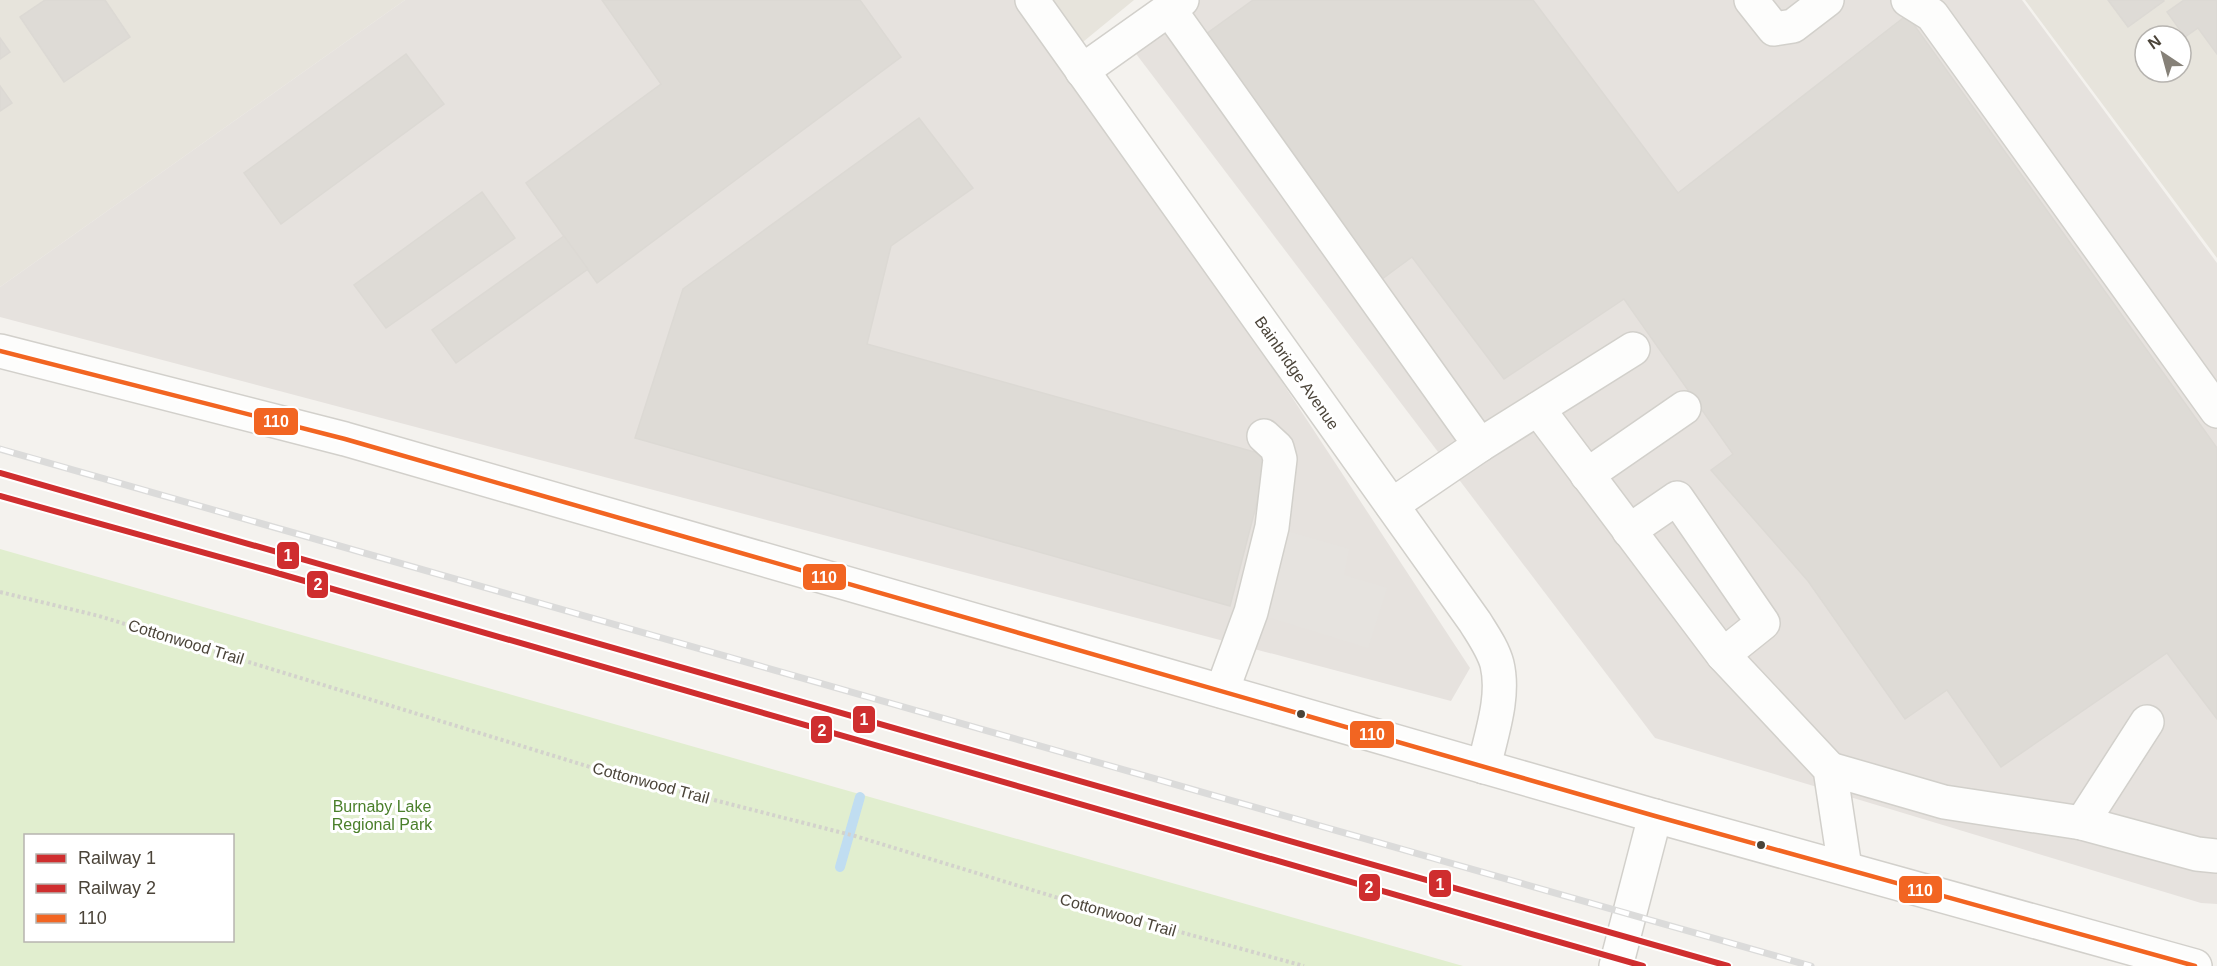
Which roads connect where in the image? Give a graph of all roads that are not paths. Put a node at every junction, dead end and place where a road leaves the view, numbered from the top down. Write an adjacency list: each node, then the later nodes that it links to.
1 (1032, 0): 6 (street, Bainbridge Avenue)
2 (1751, 0): 3 (street)
3 (1827, 0)
4 (1908, 0): 11 (street)
5 (1175, 4): 6 (street); 13 (street)
6 (1082, 71): 15 (street, Bainbridge Avenue)
7 (1633, 349): 10 (street)
8 (0, 351): 18 (street)
9 (1684, 408): 14 (street)
10 (1538, 410): 13 (street); 14 (street)
11 (2217, 411)
12 (1264, 436): 18 (street)
13 (1480, 445): 15 (street)
14 (1587, 475): 16 (street)
15 (1392, 505): 20 (street, Bainbridge Avenue)
16 (1629, 531): 17 (street); 17 (street)
17 (1723, 655): 21 (street)
18 (1222, 691): 20 (street)
19 (2147, 722): 23 (street)
20 (1484, 767): 22 (street)
21 (1830, 769): 23 (street); 25 (street)
22 (1655, 816): 25 (street); 26 (street)
23 (2082, 823): 24 (street)
24 (2217, 856)
25 (1845, 868): 27 (street)
26 (1616, 966)
27 (2195, 966)

